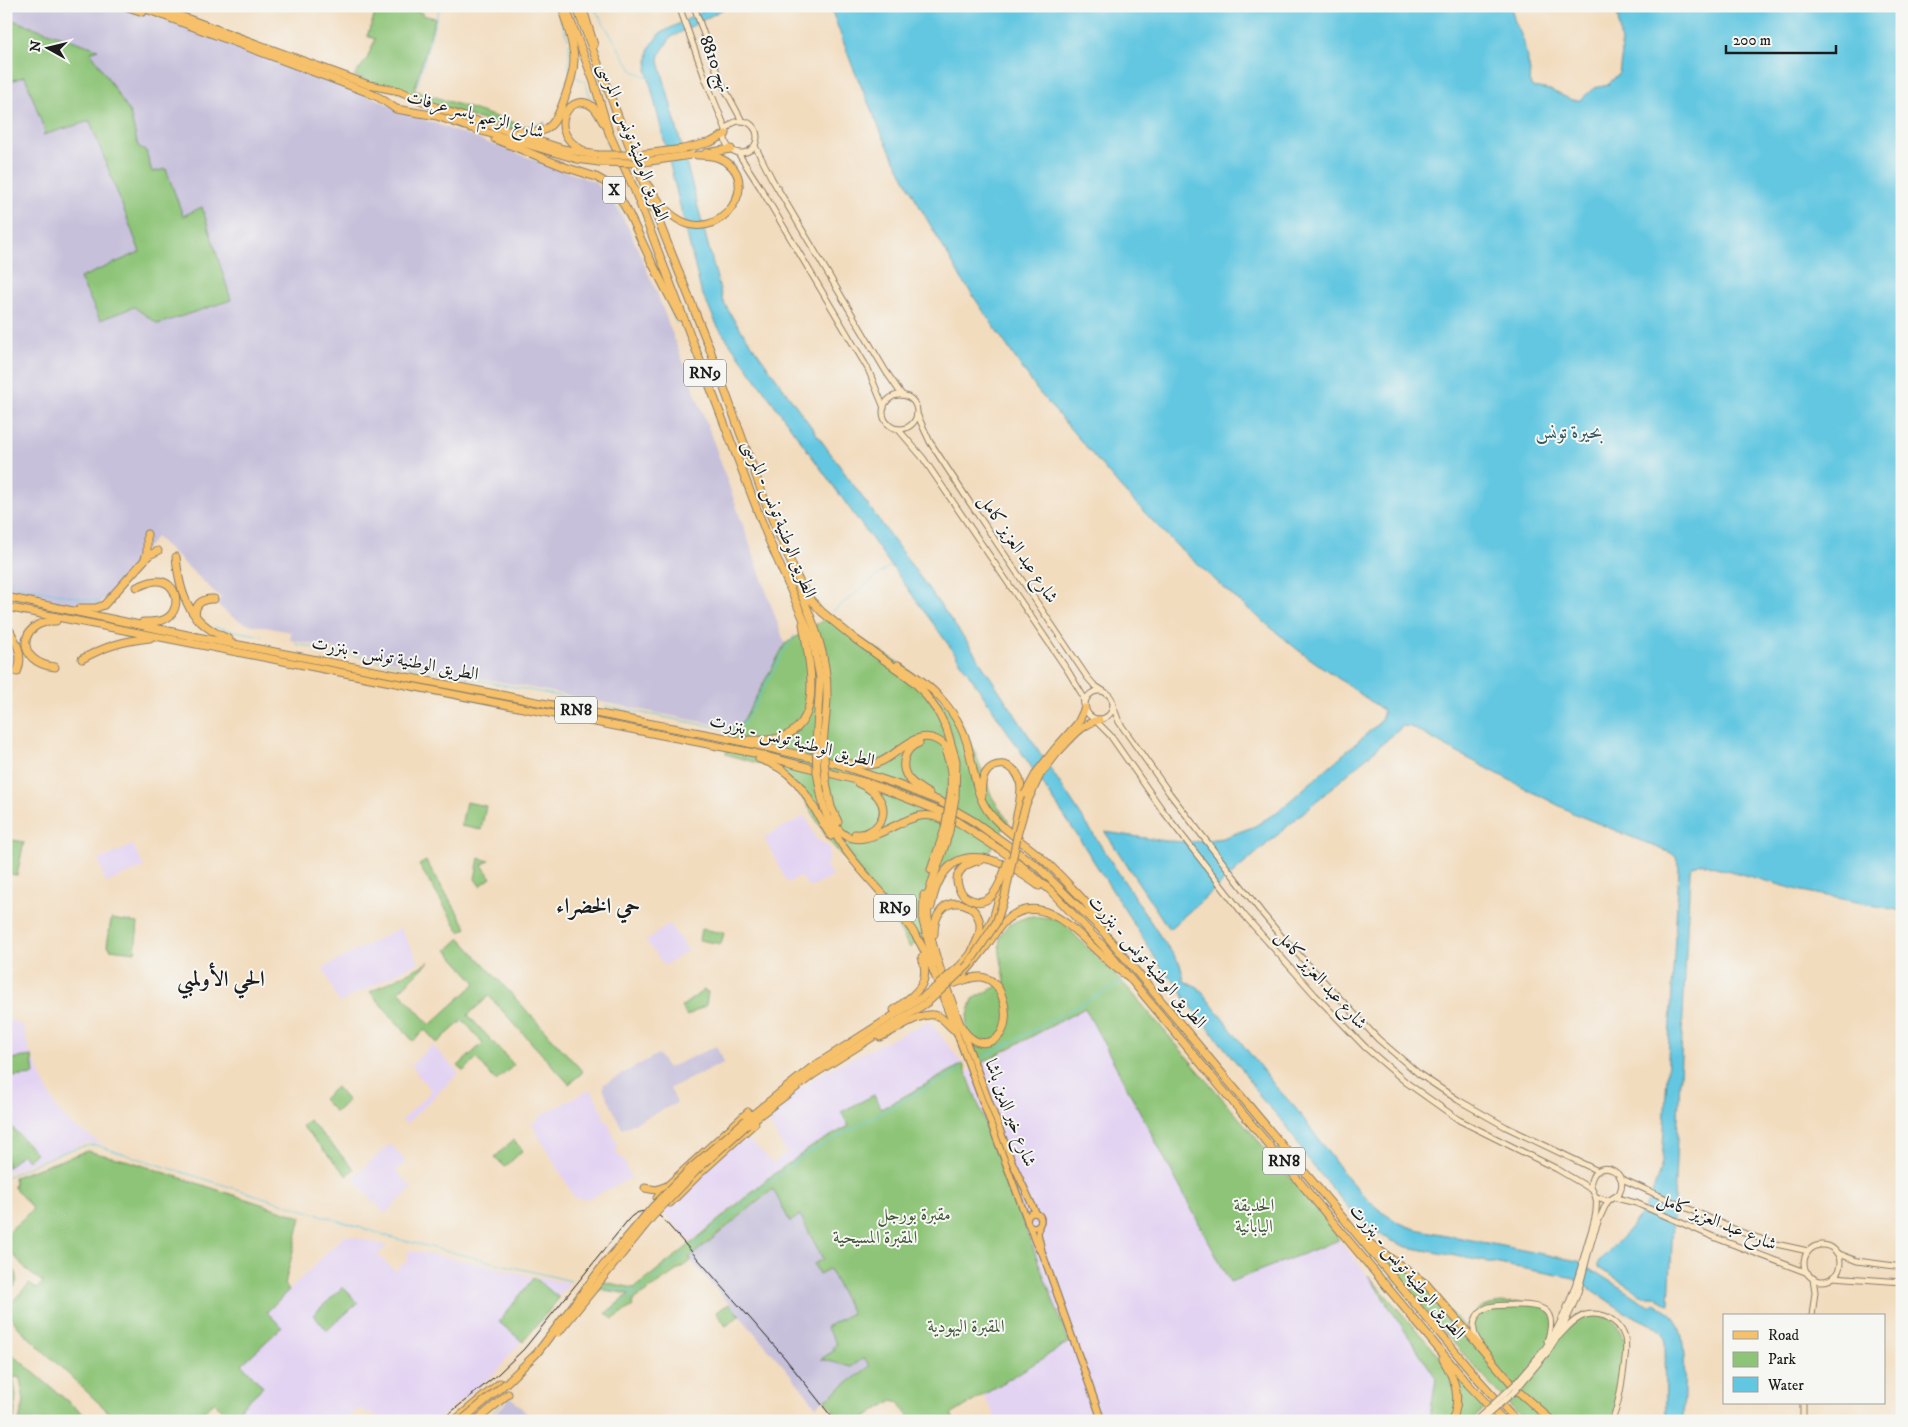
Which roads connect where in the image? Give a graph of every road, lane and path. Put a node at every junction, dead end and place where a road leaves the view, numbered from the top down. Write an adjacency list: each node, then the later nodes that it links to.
1 (126, 6): 9 (highway)
2 (138, 6): 9 (highway, شارع الزعيم ياسر عرفات)
3 (153, 6): 12 (highway, شارع الزعيم ياسر عرفات / X)
4 (564, 6): 12 (highway, X); 14 (highway, الطريق الوطنية تونس - المرسى / RN9)
5 (576, 6): 10 (highway, الطريق الوطنية تونس - المرسى / RN9)
6 (582, 6): 10 (highway)
7 (679, 6): 15 (main road, نهج 8810)
8 (694, 6): 11 (main road, نهج 8810)
9 (163, 16): 13 (highway, شارع الزعيم ياسر عرفات / X)
10 (594, 52): 21 (highway, الطريق الوطنية تونس - المرسى / RN9)
11 (742, 121): 15 (main road); 16 (main road)
12 (489, 125): 18 (highway, شارع الزعيم ياسر عرفات / X)
13 (465, 126): 20 (highway, شارع الزعيم ياسر عرفات / X); 22 (highway, X)
14 (609, 133): 18 (highway); 22 (highway, الطريق الوطنية تونس - المرسى / RN9)
15 (726, 133): 17 (main road); 20 (highway, شارع الزعيم ياسر عرفات / X, bridge)
16 (755, 146): 17 (main road); 23 (main road, شارع عبد العزيز كامل)
17 (734, 151): 19 (highway, شارع الزعيم ياسر عرفات / X); 24 (main road, شارع عبد العزيز كامل)
18 (589, 153): 20 (highway, شارع الزعيم ياسر عرفات / X)
19 (694, 155): 20 (highway, شارع الزعيم ياسر عرفات / X, bridge); 21 (highway)
20 (598, 158)
21 (641, 178): 31 (highway, الطريق الوطنية تونس - المرسى / RN9)
22 (690, 335): 37 (highway, الطريق الوطنية تونس - المرسى / RN9)
23 (902, 395): 24 (main road); 25 (main road, شارع عبد العزيز كامل)
24 (884, 408): 26 (main road, شارع عبد العزيز كامل)
25 (917, 414): 26 (main road); 48 (main road, شارع عبد العزيز كامل)
26 (898, 429): 50 (main road, شارع عبد العزيز كامل)
27 (147, 534): 30 (highway)
28 (158, 551): 30 (highway)
29 (176, 557): 38 (highway)
30 (144, 562): 35 (highway)
31 (790, 563): 43 (highway, الطريق الوطنية تونس - المرسى / RN9); 53 (highway, RN9)
32 (137, 587): 40 (highway)
33 (6, 597): 35 (highway, الطريق الوطنية تونس - بنزرت / RN8)
34 (214, 599): 38 (highway)
35 (49, 605): 40 (highway, الطريق الوطنية تونس - بنزرت / RN8)
36 (6, 607): 39 (highway, الطريق الوطنية تونس - بنزرت / RN8)
37 (801, 611): 52 (highway, RN9); 53 (highway, الطريق الوطنية تونس - المرسى / RN9)
38 (196, 618): 44 (highway)
39 (69, 620): 42 (highway, الطريق الوطنية تونس - بنزرت / RN8); 46 (highway)
40 (128, 622): 44 (highway, الطريق الوطنية تونس - بنزرت / RN8)
41 (6, 624): 47 (highway)
42 (156, 637): 45 (highway); 54 (highway, الطريق الوطنية تونس - بنزرت / RN8)
43 (855, 640): 59 (highway, الطريق الوطنية تونس - المرسى / RN9); 61 (highway)
44 (247, 645): 52 (highway, الطريق الوطنية تونس - بنزرت / RN8)
45 (82, 659)
46 (55, 667)
47 (17, 672)
48 (1105, 692): 49 (main road); 50 (main road)
49 (1113, 706): 51 (main road); 83 (main road, شارع عبد العزيز كامل)
50 (1085, 707): 51 (main road); 55 (highway)
51 (1097, 720): 55 (highway); 87 (main road, شارع عبد العزيز كامل)
52 (726, 738): 56 (highway, الطريق الوطنية تونس - بنزرت / RN8)
53 (820, 745): 57 (highway, RN9, bridge); 58 (highway, الطريق الوطنية تونس - المرسى / RN9, bridge)
54 (726, 748): 57 (highway, الطريق الوطنية تونس - بنزرت / RN8); 66 (highway)
55 (1056, 751): 63 (highway, bridge); 76 (highway, bridge)
56 (834, 763): 59 (highway, RN9); 60 (highway, الطريق الوطنية تونس - بنزرت / RN8)
57 (839, 775): 64 (highway, الطريق الوطنية تونس - بنزرت / RN8)
58 (821, 794): 64 (highway, RN9); 66 (highway, الطريق الوطنية تونس - المرسى / RN9)
59 (953, 794): 60 (highway, RN9); 62 (highway, RN9, bridge)
60 (939, 802): 70 (highway, الطريق الوطنية تونس - بنزرت / RN8)
61 (982, 802): 63 (highway); 70 (highway)
62 (947, 830): 69 (highway, RN9); 75 (highway, RN9)
63 (1014, 830): 65 (highway)
64 (974, 832): 67 (highway, الطريق الوطنية تونس - بنزرت / RN8)
65 (1004, 862): 65 (highway, bridge); 67 (highway); 69 (highway); 72 (highway, bridge)
66 (868, 877): 68 (highway, الطريق الوطنية تونس - المرسى / RN9)
67 (1062, 903): 73 (highway, الطريق الوطنية تونس - بنزرت / RN8)
68 (903, 919): 75 (highway, الطريق الوطنية تونس - المرسى / RN9); 80 (highway)
69 (928, 925): 71 (highway, RN9)
70 (1100, 928): 94 (highway, الطريق الوطنية تونس - بنزرت / RN8)
71 (934, 944): 72 (highway); 77 (highway, RN9)
72 (970, 956): 76 (highway, bridge)
73 (1131, 978): 74 (highway); 109 (highway, الطريق الوطنية تونس - بنزرت / RN8)
74 (953, 984): 76 (highway, bridge); 77 (highway)
75 (939, 988): 78 (highway, الطريق الوطنية تونس - المرسى / RN9)
76 (926, 999): 79 (highway); 80 (highway)
77 (959, 1022): 93 (main road, شارع خير الدين باشا)
78 (956, 1031): 79 (highway); 95 (main road, شارع خير الدين باشا)
79 (866, 1041): 81 (highway)
80 (848, 1044): 81 (highway)
81 (786, 1091): 82 (highway); 85 (highway); 92 (highway)
82 (747, 1122): 116 (highway, bridge); 117 (highway, bridge)
83 (1598, 1171): 84 (main road); 87 (main road)
84 (1622, 1179): 90 (main road); 97 (main road, شارع عبد العزيز كامل)
85 (667, 1186): 86 (highway); 88 (highway)
86 (644, 1188)
87 (1591, 1189): 89 (main road)
88 (657, 1198)
89 (1596, 1198): 91 (main road); 100 (main road)
90 (1616, 1198): 91 (main road); 102 (main road, شارع عبد العزيز كامل)
91 (1608, 1201): 100 (main road)
92 (670, 1204)
93 (1036, 1213): 95 (main road); 96 (main road)
94 (1340, 1215): 111 (highway); 124 (highway, الطريق الوطنية تونس - بنزرت / RN8)
95 (1028, 1223): 96 (main road); 98 (main road, شارع خير الدين باشا)
96 (1039, 1225): 98 (main road, شارع خير الدين باشا)
97 (1808, 1251): 99 (main road); 102 (main road)
98 (1042, 1252): 119 (main road, شارع خير الدين باشا)
99 (1836, 1252): 101 (main road); 103 (main road)
100 (1587, 1253): 106 (main road)
101 (1902, 1267)
102 (1808, 1273): 104 (main road)
103 (1832, 1277): 104 (main road); 105 (main road)
104 (1812, 1278): 107 (main road)
105 (1902, 1282)
106 (1576, 1292): 108 (main road); 110 (main road)
107 (1812, 1314)
108 (1556, 1339): 110 (main road); 126 (main road)
109 (1431, 1340): 120 (highway); 123 (highway, الطريق الوطنية تونس - بنزرت / RN8)
110 (1545, 1351): 111 (main road); 121 (main road, bridge); 122 (main road, bridge)
111 (1493, 1360): 125 (highway)
112 (500, 1382): 115 (highway)
113 (508, 1394): 118 (highway)
114 (1803, 1404): 127 (main road)
115 (454, 1421)
116 (461, 1421)
117 (468, 1421)
118 (476, 1421)
119 (1102, 1421)
120 (1452, 1421)
121 (1475, 1421)
122 (1481, 1421)
123 (1503, 1421)
124 (1516, 1421)
125 (1552, 1421)
126 (1611, 1421)
127 (1803, 1421)

